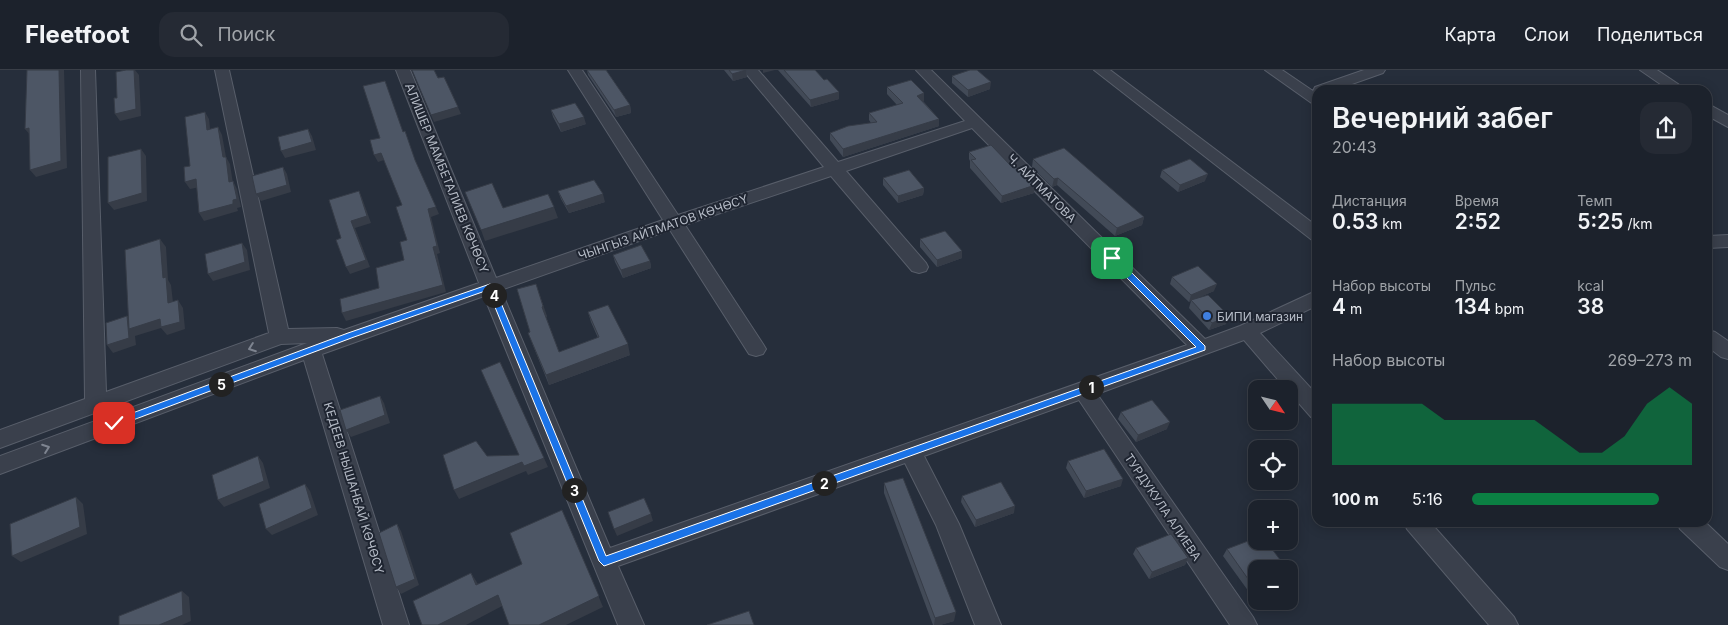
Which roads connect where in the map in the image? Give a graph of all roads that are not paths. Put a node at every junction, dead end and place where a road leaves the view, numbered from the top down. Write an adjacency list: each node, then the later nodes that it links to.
1 (88, 70): 34 (street)
2 (222, 70): 27 (street)
3 (403, 70): 23 (street, АЛИШЕР МАМБЕТАЛИЕВ КӨЧӨСҮ)
4 (575, 70): 18 (street)
5 (750, 70): 17 (street)
6 (925, 70): 15 (street, Ч. АЙТМАТОВА)
7 (1101, 70): 19 (street)
8 (1272, 70): 13 (street)
9 (1378, 70): 11 (street)
10 (1647, 70): 12 (street)
11 (1339, 85)
12 (1670, 85)
13 (1312, 92)
14 (1712, 111): 16 (street)
15 (976, 122): 17 (street, ЧЫНГЫЗ АЙТМАТОВ КӨЧӨСҮ); 29 (street, Ч. АЙТМАТОВА)
16 (1728, 122)
17 (835, 168): 18 (street, ЧЫНГЫЗ АЙТМАТОВ КӨЧӨСҮ); 22 (street)
18 (674, 222): 23 (street, ЧЫНГЫЗ АЙТМАТОВ КӨЧӨСҮ); 30 (street)
19 (1312, 231)
20 (1728, 241): 21 (street)
21 (1712, 242)
22 (919, 267)
23 (490, 286): 26 (street, ЧЫНГЫЗ АЙТМАТОВ КӨЧӨСҮ); 42 (street, АЛИШЕР МАМБЕТАЛИЕВ КӨЧӨСҮ)
24 (1312, 300): 25 (street)
25 (1247, 331): 29 (street); 35 (street)
26 (351, 335): 27 (street, ЧЫНГЫЗ АЙТМАТОВ КӨЧӨСҮ); 31 (street, ЧЫНГЫЗ АЙТМАТОВ КӨЧӨСҮ)
27 (280, 337): 34 (street, ЧЫНГЫЗ АЙТМАТОВ КӨЧӨСҮ, one-way to 34)
28 (1712, 339): 32 (street)
29 (1202, 348): 33 (street)
30 (756, 350)
31 (311, 351): 38 (street, ЧЫНГЫЗ АЙТМАТОВ КӨЧӨСҮ, one-way to 31); 43 (street, КЕДЕЕВ НЫШАНБАЙ КӨЧӨСҮ)
32 (1728, 352)
33 (1083, 390): 37 (street); 46 (street, ТУРДУКУЛА АЛИЕВА)
34 (96, 404): 36 (street, ЧЫНГЫЗ АЙТМАТОВ КӨЧӨСҮ)
35 (1312, 404)
36 (0, 439)
37 (911, 452): 42 (street); 45 (street)
38 (0, 465)
39 (1419, 527): 47 (street)
40 (1693, 527): 41 (street)
41 (1728, 559)
42 (604, 561): 44 (street, АЛИШЕР МАМБЕТАЛИЕВ КӨЧӨСҮ)
43 (396, 625)
44 (631, 625)
45 (988, 625)
46 (1244, 625)
47 (1505, 625)

